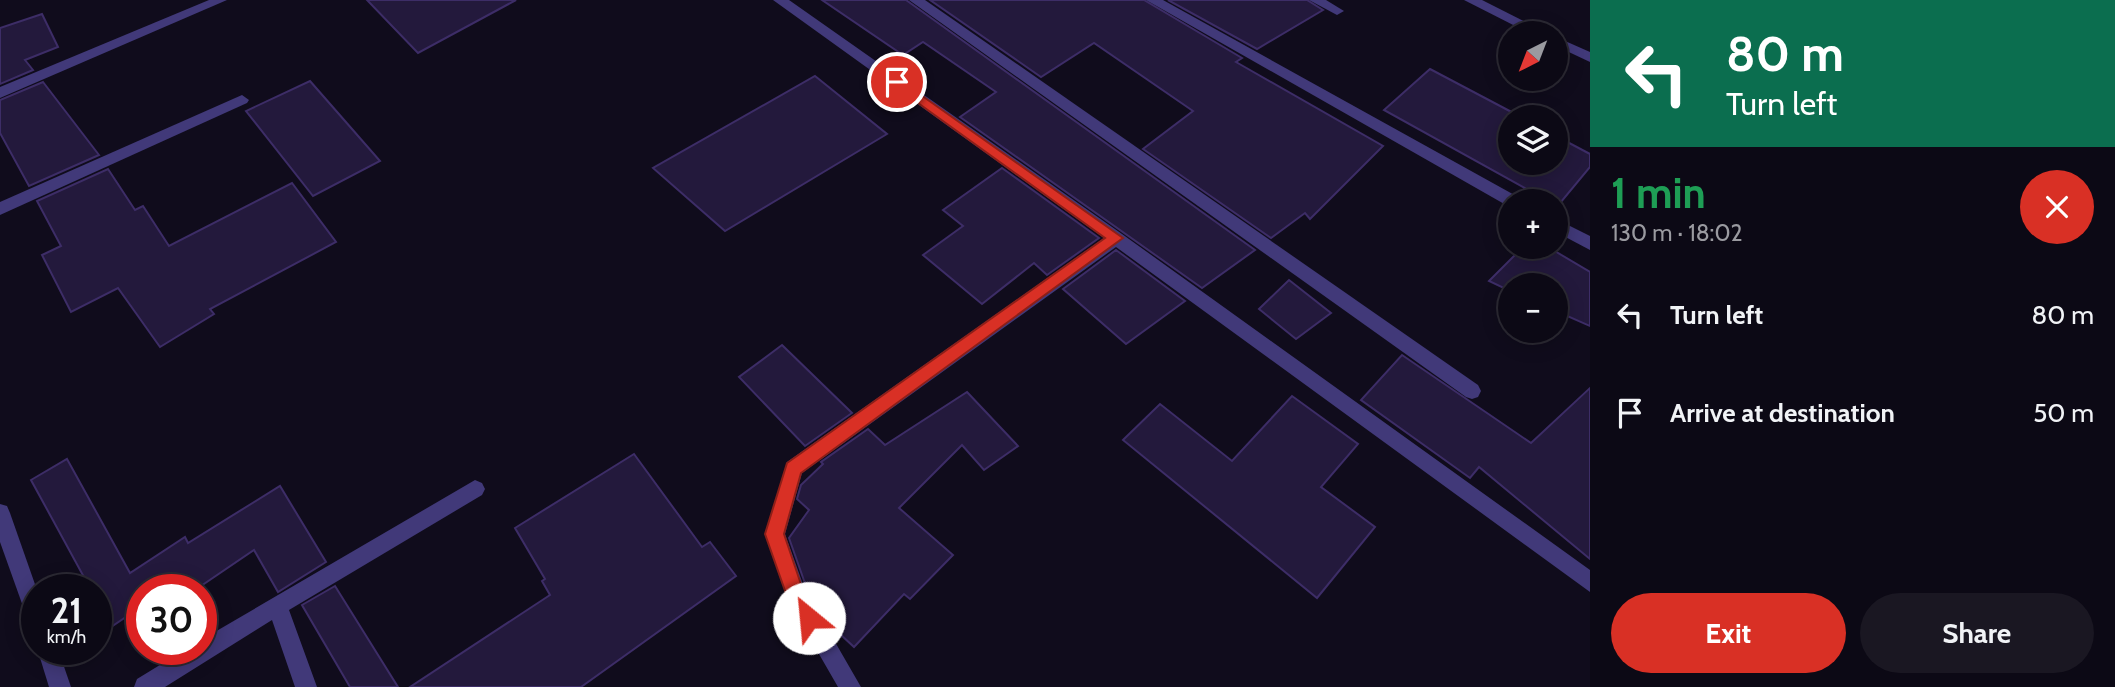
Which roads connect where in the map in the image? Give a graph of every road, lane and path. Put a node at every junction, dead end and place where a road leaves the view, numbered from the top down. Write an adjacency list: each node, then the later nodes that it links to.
1 (220, 0): 11 (street)
2 (780, 0): 16 (street)
3 (916, 0): 18 (street)
4 (1153, 0): 13 (street)
5 (1316, 0): 7 (street)
6 (1471, 0): 8 (street)
7 (1337, 11)
8 (1516, 21)
9 (1568, 47): 10 (street)
10 (1590, 57)
11 (0, 93)
12 (242, 100): 14 (street)
13 (1498, 193)
14 (0, 209)
15 (1568, 232): 17 (street)
16 (1116, 238): 22 (street); 28 (street)
17 (1590, 244)
18 (1472, 391)
19 (475, 489): 23 (street)
20 (0, 513): 21 (street)
21 (21, 574)
22 (1590, 582)
23 (277, 605): 26 (street); 27 (street)
24 (52, 665): 25 (street)
25 (60, 687)
26 (145, 687)
27 (306, 687)
28 (850, 687)

